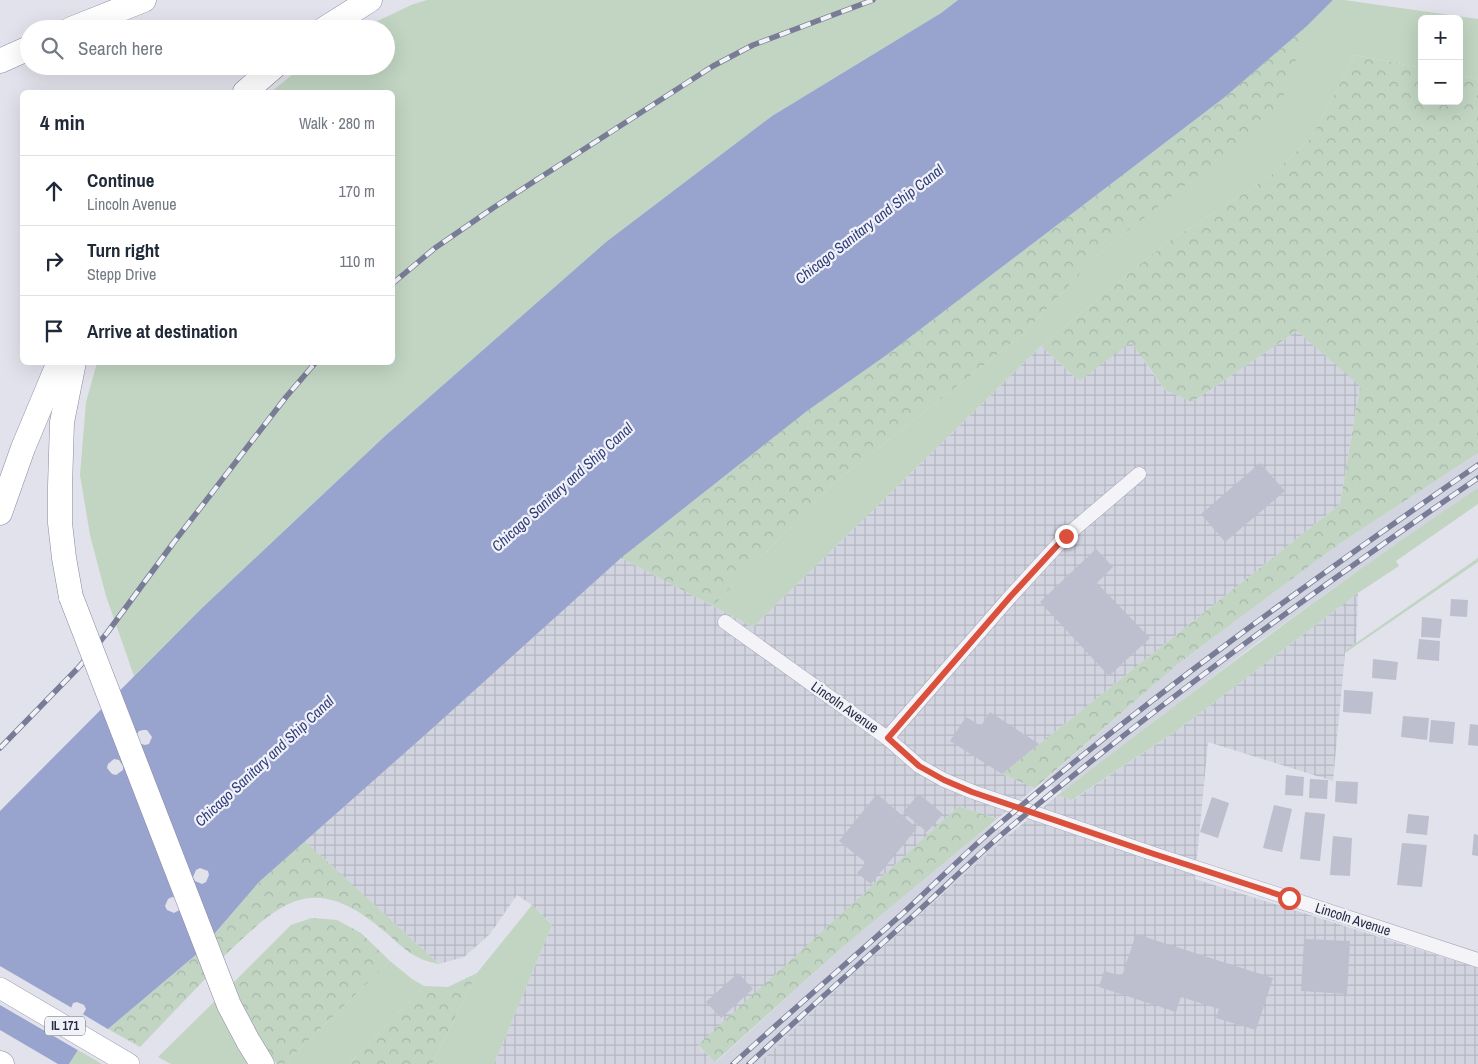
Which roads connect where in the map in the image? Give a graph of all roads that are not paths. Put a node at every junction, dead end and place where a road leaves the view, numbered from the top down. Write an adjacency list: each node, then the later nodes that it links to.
1 (144, 0): 3 (highway)
2 (370, 0): 4 (highway)
3 (94, 20)
4 (338, 20)
5 (20, 52): 6 (highway)
6 (0, 61)
7 (265, 75): 8 (highway)
8 (247, 90)
9 (58, 365): 12 (highway)
10 (73, 365): 20 (highway, bridge)
11 (1139, 474): 14 (street)
12 (0, 513)
13 (725, 622): 14 (street, Lincoln Avenue)
14 (888, 738): 15 (street, Lincoln Avenue)
15 (1478, 960)
16 (0, 988): 19 (main road, IL 171)
17 (0, 1054): 18 (main road)
18 (17, 1064)
19 (129, 1064)
20 (262, 1064)

